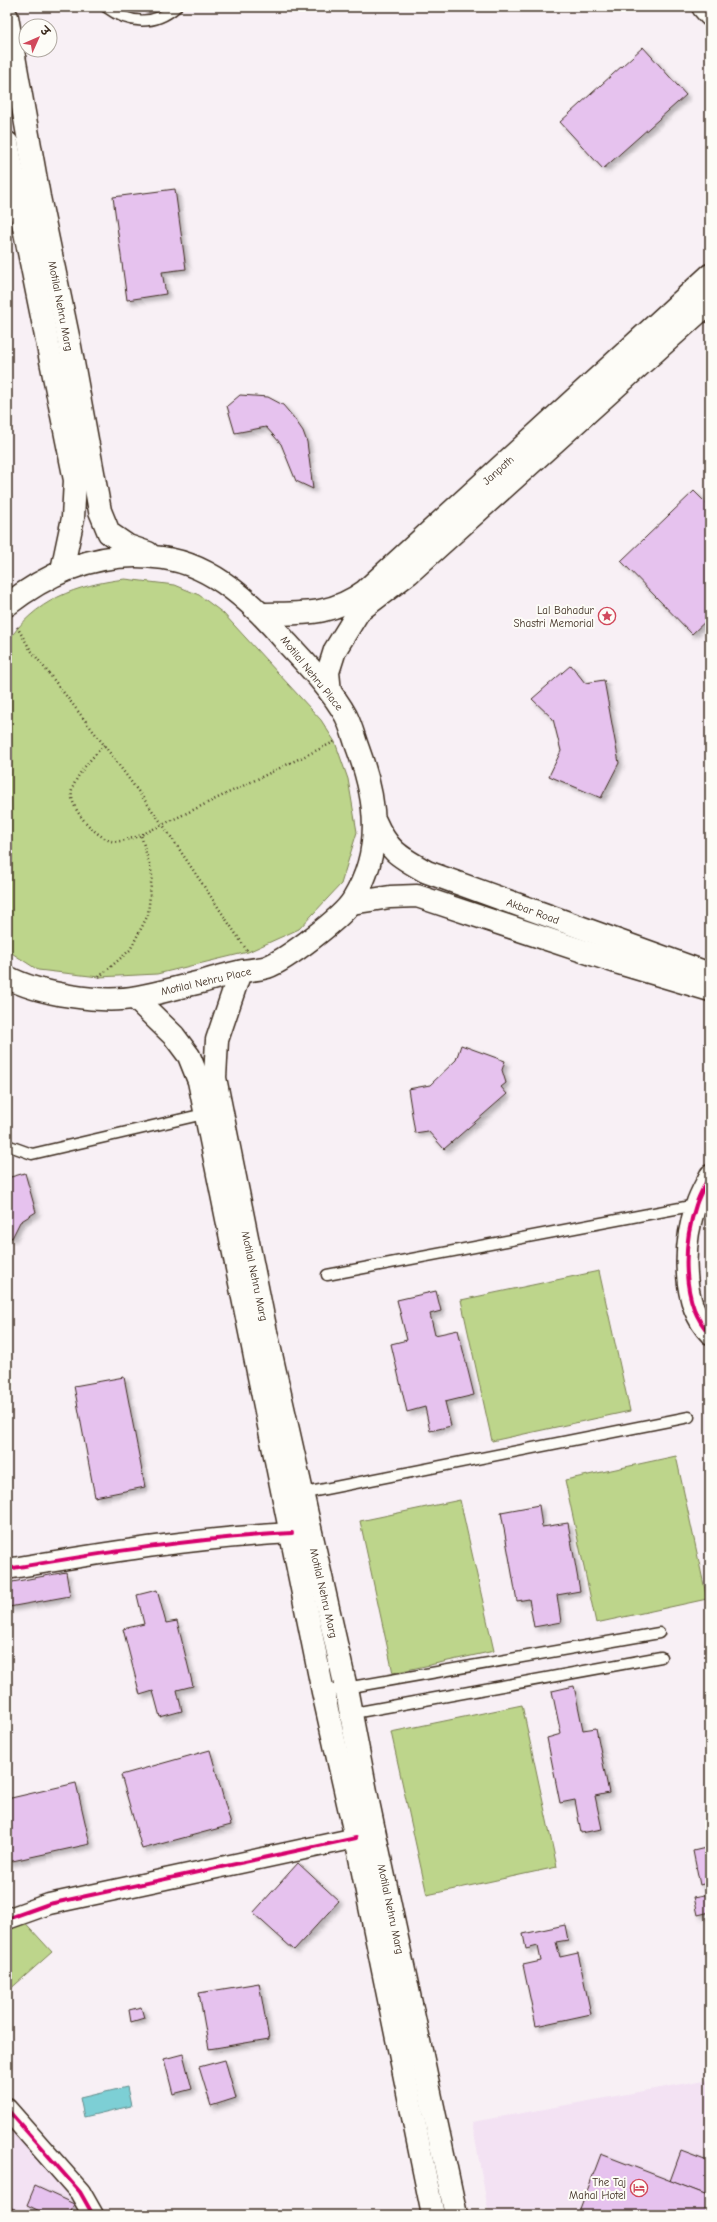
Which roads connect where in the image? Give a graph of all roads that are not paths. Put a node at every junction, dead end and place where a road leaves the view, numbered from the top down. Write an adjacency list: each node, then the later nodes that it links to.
1 (106, 7): 2 (lane)
2 (176, 7)
3 (703, 7): 4 (main road)
4 (710, 15)
5 (7, 16): 9 (main road, Motilal Nehru Marg)
6 (7, 143): 10 (main road, Motilal Nehru Marg)
7 (710, 275): 12 (main road, Janpath)
8 (710, 302): 13 (main road, Janpath)
9 (165, 558): 10 (main road, Motilal Nehru Place); 12 (main road, Motilal Nehru Place)
10 (62, 570): 11 (main road, Motilal Nehru Place)
11 (7, 605)
12 (262, 614): 13 (main road, Motilal Nehru Place)
13 (330, 692): 14 (main road, Motilal Nehru Place)
14 (376, 821): 15 (main road, Motilal Nehru Place); 17 (main road, Akbar Road)
15 (352, 903): 16 (main road, Motilal Nehru Place); 19 (main road, Akbar Road)
16 (244, 962): 20 (main road, Motilal Nehru Place); 28 (main road, Motilal Nehru Marg)
17 (710, 974)
18 (7, 977): 20 (main road, Motilal Nehru Place)
19 (710, 990)
20 (135, 998): 21 (main road, Motilal Nehru Marg)
21 (204, 1114): 22 (lane); 28 (main road, Motilal Nehru Marg)
22 (7, 1145)
23 (710, 1175): 24 (street)
24 (696, 1205): 25 (lane); 26 (street)
25 (327, 1275)
26 (710, 1334)
27 (689, 1417): 28 (lane)
28 (292, 1495): 29 (main road, Motilal Nehru Marg); 33 (main road, Motilal Nehru Marg)
29 (292, 1533): 30 (street); 34 (main road, Motilal Nehru Marg)
30 (7, 1569)
31 (659, 1633): 33 (lane)
32 (661, 1657): 35 (lane)
33 (346, 1688): 34 (lane); 35 (main road, Motilal Nehru Marg)
34 (323, 1692): 35 (main road, Motilal Nehru Marg)
35 (340, 1716): 36 (main road, Motilal Nehru Marg); 39 (main road, Motilal Nehru Marg)
36 (356, 1838): 37 (street); 39 (main road, Motilal Nehru Marg)
37 (7, 1919)
38 (7, 2109): 40 (street)
39 (433, 2161): 41 (main road, Motilal Nehru Marg); 42 (main road, Motilal Nehru Marg)
40 (93, 2215)
41 (433, 2215)
42 (456, 2215)

